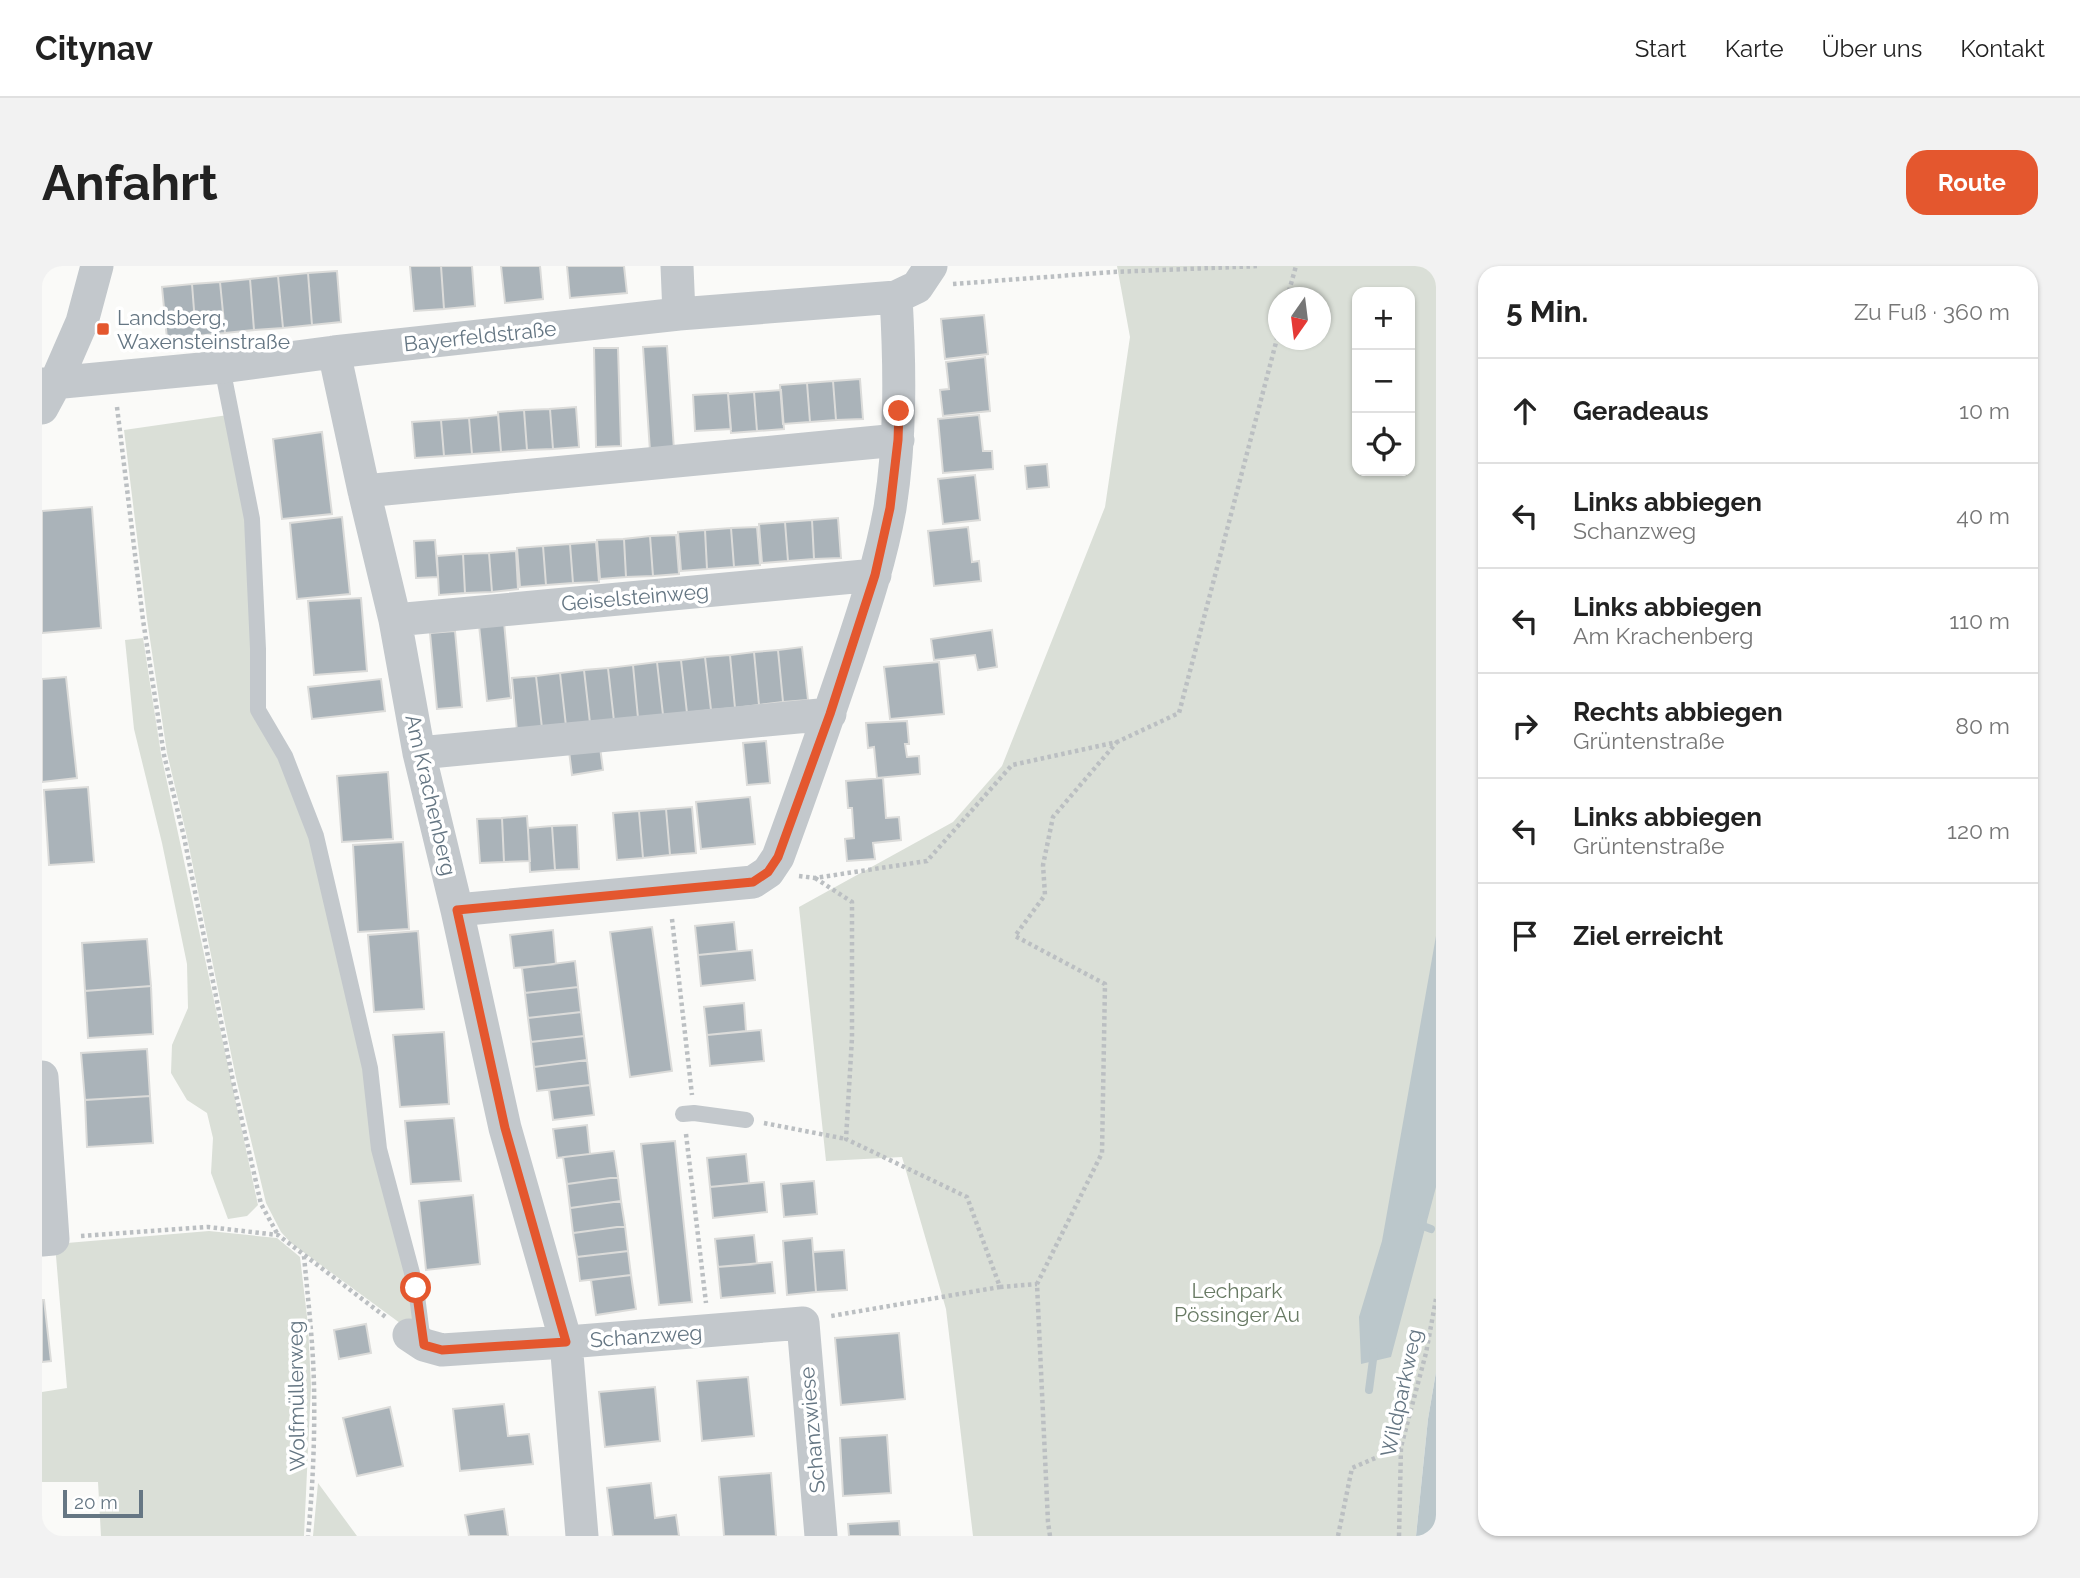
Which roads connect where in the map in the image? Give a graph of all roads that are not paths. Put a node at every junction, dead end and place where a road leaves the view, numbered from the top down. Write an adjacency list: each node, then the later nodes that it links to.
1 (97, 266): 7 (street)
2 (677, 266): 4 (street)
3 (915, 283): 4 (street, Bayerfeldstraße); 8 (street)
4 (679, 314): 5 (street, Bayerfeldstraße)
5 (334, 352): 6 (street, Bayerfeldstraße); 9 (street, Am Krachenberg)
6 (222, 367): 7 (street, Bayerfeldstraße); 20 (lane)
7 (46, 392)
8 (898, 440): 9 (street); 10 (street)
9 (364, 491): 11 (street, Am Krachenberg)
10 (875, 575): 11 (street, Geiselsteinweg); 12 (street)
11 (396, 620): 13 (street, Am Krachenberg)
12 (830, 714): 13 (street); 14 (street)
13 (419, 752): 14 (street, Am Krachenberg)
14 (457, 910): 21 (street, Am Krachenberg)
15 (42, 1077): 18 (street)
16 (683, 1114): 17 (lane)
17 (746, 1120)
18 (47, 1239)
19 (803, 1323): 21 (street, Schanzweg); 23 (street, Schanzwiese)
20 (416, 1340): 21 (street, Schanzweg)
21 (566, 1342): 22 (street)
22 (582, 1536)
23 (821, 1536)

